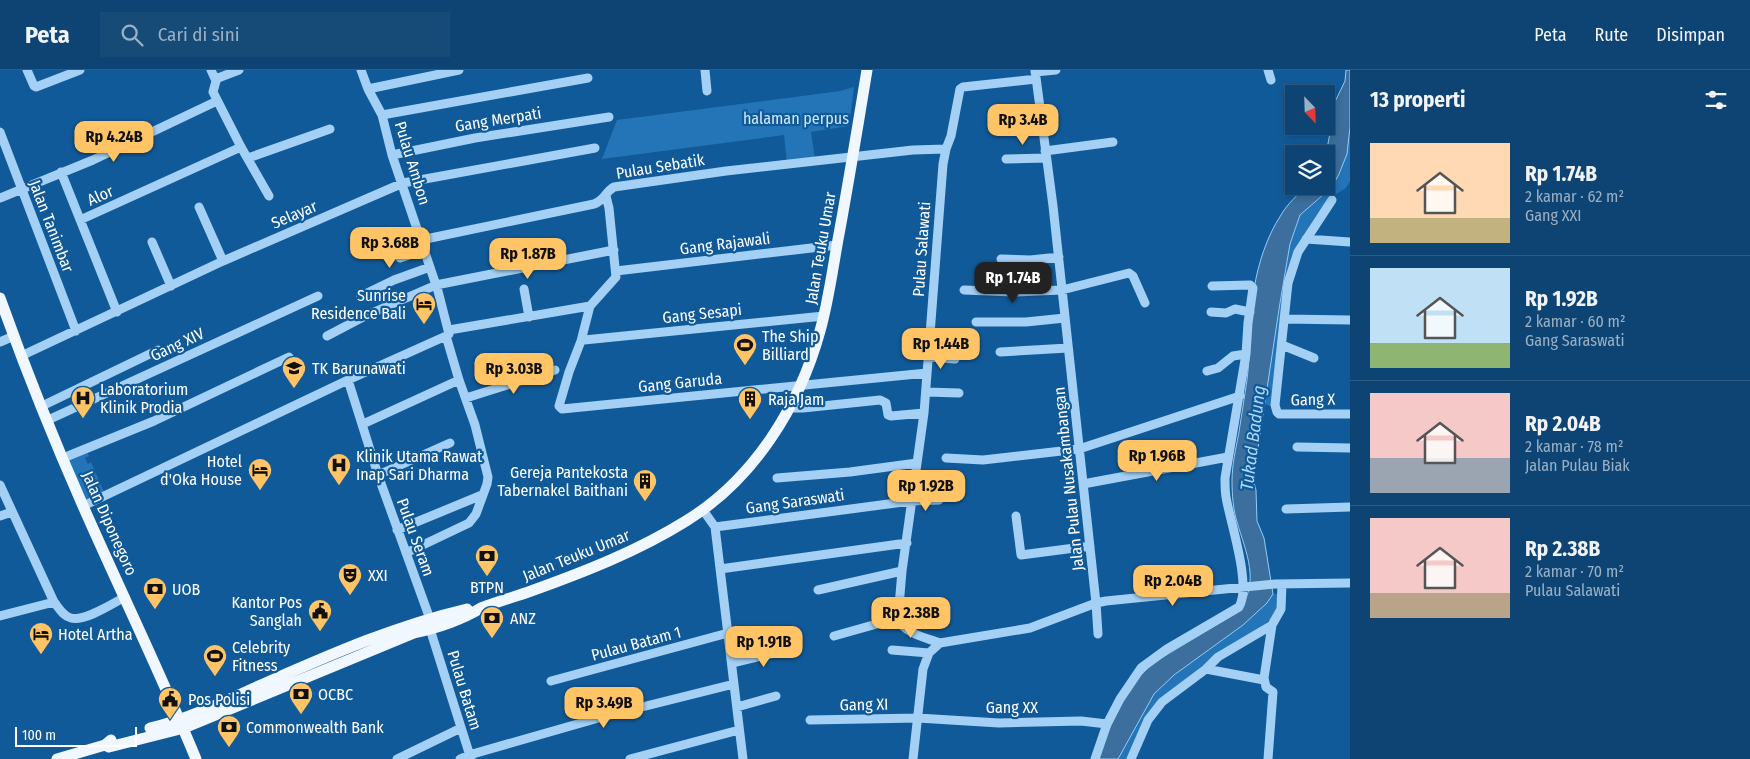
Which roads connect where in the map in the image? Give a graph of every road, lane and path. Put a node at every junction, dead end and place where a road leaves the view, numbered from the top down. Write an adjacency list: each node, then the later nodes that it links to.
1 (27, 70): 2 (street)
2 (80, 70)
3 (211, 70): 14 (street)
4 (239, 70): 14 (street)
5 (361, 70): 15 (street, Pulau Ambon)
6 (460, 70): 15 (street)
7 (705, 70): 16 (street)
8 (867, 70): 28 (main road, Jalan Teuku Umar)
9 (1056, 70): 11 (street)
10 (1268, 70): 13 (street)
11 (1035, 74): 25 (street, Pulau Salawati); 26 (street, Jalan Pulau Nusakambangan)
12 (588, 78): 18 (street)
13 (1271, 80)
14 (216, 81): 17 (street)
15 (368, 89): 18 (street, Pulau Ambon)
16 (707, 92)
17 (216, 101): 23 (street); 31 (street)
18 (382, 114): 27 (street, Pulau Ambon)
19 (609, 117): 27 (street, Gang Merpati)
20 (330, 129): 29 (street)
21 (0, 132): 33 (street, Jalan Tanimbar)
22 (1113, 142): 26 (street)
23 (241, 147): 29 (street); 39 (street, Alor)
24 (595, 148): 32 (street, Selayar)
25 (946, 149): 28 (street, Pulau Sebatik); 85 (street, Pulau Salawati)
26 (1045, 154): 30 (street); 46 (street, Jalan Pulau Nusakambangan)
27 (392, 155): 32 (street, Pulau Ambon)
28 (852, 157): 35 (street, Pulau Sebatik); 44 (main road, Jalan Teuku Umar)
29 (248, 158): 34 (street)
30 (1006, 159)
31 (61, 172): 33 (street); 39 (street)
32 (402, 183): 43 (street, Pulau Ambon); 49 (street, Selayar)
33 (21, 189): 36 (street); 72 (street, Jalan Tanimbar)
34 (269, 196)
35 (606, 196): 43 (street, Pulau Sebatik); 45 (street)
36 (0, 198)
37 (1332, 200): 40 (street)
38 (199, 207): 49 (street)
39 (80, 220): 63 (street)
40 (1306, 240): 42 (street); 69 (street)
41 (152, 242): 53 (street)
42 (1350, 242)
43 (423, 245): 47 (street, Pulau Sebatik); 50 (street, Pulau Ambon)
44 (837, 245): 51 (street, Gang Rajawali); 66 (main road, Jalan Teuku Umar)
45 (614, 250): 51 (street); 52 (street)
46 (1059, 257): 48 (street); 57 (street, Jalan Pulau Nusakambangan)
47 (400, 258)
48 (1001, 259)
49 (223, 261): 53 (street, Selayar)
50 (430, 267): 52 (street, Pulau Ambon); 59 (street)
51 (616, 272): 62 (street)
52 (436, 285): 73 (street, Pulau Ambon); 75 (street)
53 (171, 286): 63 (street, Selayar)
54 (1212, 286): 65 (street)
55 (524, 289): 67 (street)
56 (964, 290): 57 (street)
57 (1062, 290): 61 (street); 68 (street, Jalan Pulau Nusakambangan)
58 (318, 296): 102 (street, Gang XIV)
59 (361, 296)
60 (0, 298): 74 (main road, Jalan Diponegoro)
61 (1145, 303)
62 (590, 306): 67 (street); 93 (street, Gang Garuda)
63 (117, 312): 72 (street, Selayar)
64 (1211, 312): 65 (street)
65 (1250, 312): 82 (street)
66 (824, 316): 76 (street, Gang Sesapi); 93 (main road, Jalan Teuku Umar)
67 (529, 317): 73 (street)
68 (1065, 318): 71 (street); 79 (street, Jalan Pulau Nusakambangan)
69 (1284, 319): 70 (street); 78 (street)
70 (1350, 320)
71 (976, 322)
72 (76, 331): 83 (street, Selayar)
73 (448, 333): 91 (street); 92 (street, Pulau Ambon)
74 (14, 336): 77 (street); 83 (main road, Jalan Diponegoro)
75 (327, 336)
76 (584, 340)
77 (0, 342)
78 (1282, 345): 86 (street); 101 (street, Gang X)
79 (1068, 348): 81 (street); 107 (street, Jalan Pulau Nusakambangan)
80 (158, 350): 98 (street, Gang XIV)
81 (1000, 352)
82 (1246, 354): 89 (street); 96 (street)
83 (21, 356): 98 (main road, Jalan Diponegoro)
84 (289, 356): 109 (street)
85 (929, 357): 87 (street); 90 (street, Pulau Salawati)
86 (1314, 358)
87 (955, 359)
88 (555, 370): 97 (street)
89 (1207, 371)
90 (928, 373): 93 (street, Gang Garuda); 94 (street, Pulau Salawati)
91 (348, 380): 103 (street, Pulau Seram); 119 (street)
92 (459, 380): 97 (street, Pulau Ambon); 103 (street)
93 (800, 385): 99 (main road, Jalan Teuku Umar)
94 (926, 392): 95 (street); 100 (street, Pulau Salawati)
95 (959, 393)
96 (1240, 396): 107 (street); 108 (street)
97 (466, 398): 116 (street, Pulau Ambon)
98 (42, 406): 102 (main road, Jalan Diponegoro)
99 (789, 408): 100 (street); 122 (main road, Jalan Teuku Umar)
100 (924, 414): 111 (street, Pulau Salawati)
101 (1350, 414)
102 (48, 420): 109 (main road, Jalan Diponegoro)
103 (362, 424): 112 (street, Pulau Seram)
104 (450, 443): 112 (street)
105 (1297, 446): 106 (street)
106 (1350, 448)
107 (1080, 449): 110 (street); 114 (street, Jalan Pulau Nusakambangan)
108 (1228, 457): 114 (street); 135 (street)
109 (63, 458): 119 (main road, Jalan Diponegoro)
110 (946, 458)
111 (916, 464): 113 (street); 118 (street, Pulau Salawati)
112 (378, 475): 127 (street, Pulau Seram)
113 (777, 478)
114 (1083, 484): 129 (street, Jalan Pulau Nusakambangan)
115 (0, 485): 123 (street)
116 (482, 495): 127 (street); 130 (street, Pulau Ambon)
117 (939, 500): 118 (street, Gang Saraswati)
118 (912, 501): 126 (street, Gang Saraswati); 128 (street, Pulau Salawati)
119 (83, 506): 137 (main road, Jalan Diponegoro)
120 (1350, 507): 121 (street)
121 (1286, 509)
122 (703, 510): 126 (street); 143 (main road, Jalan Teuku Umar)
123 (12, 512): 124 (street); 138 (street)
124 (0, 516)
125 (1016, 516): 129 (street)
126 (714, 527): 131 (street)
127 (397, 530): 130 (street, Pulau Seram)
128 (907, 543): 131 (street); 132 (street, Pulau Salawati)
129 (1090, 546): 139 (street, Jalan Pulau Nusakambangan)
130 (406, 553): 143 (street, Pulau Seram)
131 (720, 569): 144 (street)
132 (902, 571): 136 (street); 141 (street, Pulau Salawati)
133 (1350, 583): 134 (street)
134 (1279, 584): 135 (street); 142 (street)
135 (1245, 588): 139 (street); 161 (street)
136 (818, 590)
137 (125, 597): 138 (street); 160 (main road, Jalan Diponegoro)
138 (54, 602): 140 (street)
139 (1096, 603): 145 (street, Jalan Pulau Nusakambangan); 147 (street)
140 (0, 616)
141 (898, 618): 146 (street); 147 (street)
142 (1272, 625): 152 (street); 153 (street)
143 (425, 626): 160 (main road, Jalan Teuku Umar); 162 (street, Pulau Batam)
144 (728, 632): 151 (street); 154 (street, Pulau Batam 1)
145 (1098, 634)
146 (834, 636)
147 (940, 643): 150 (street)
148 (791, 649): 151 (street)
149 (892, 650): 150 (street)
150 (929, 653): 158 (street)
151 (732, 663): 155 (street)
152 (1206, 669): 153 (street); 173 (street)
153 (1264, 680): 174 (street)
154 (551, 682)
155 (734, 684): 157 (street); 164 (street)
156 (776, 696): 157 (street)
157 (737, 707): 163 (street)
158 (918, 718): 159 (street, Gang XI); 161 (street, Gang XX); 171 (street)
159 (810, 720)
160 (182, 724): 165 (main road, Jalan Teuku Umar); 166 (main road, Jalan Diponegoro)
161 (1107, 724): 172 (street)
162 (461, 728): 164 (street, Pulau Batam); 167 (street)
163 (739, 730): 169 (street); 170 (street)
164 (470, 757): 168 (street)
165 (57, 759)
166 (196, 759)
167 (396, 759)
168 (460, 759)
169 (630, 759)
170 (743, 759)
171 (912, 759)
172 (1095, 759)
173 (1133, 759)
174 (1268, 759)

